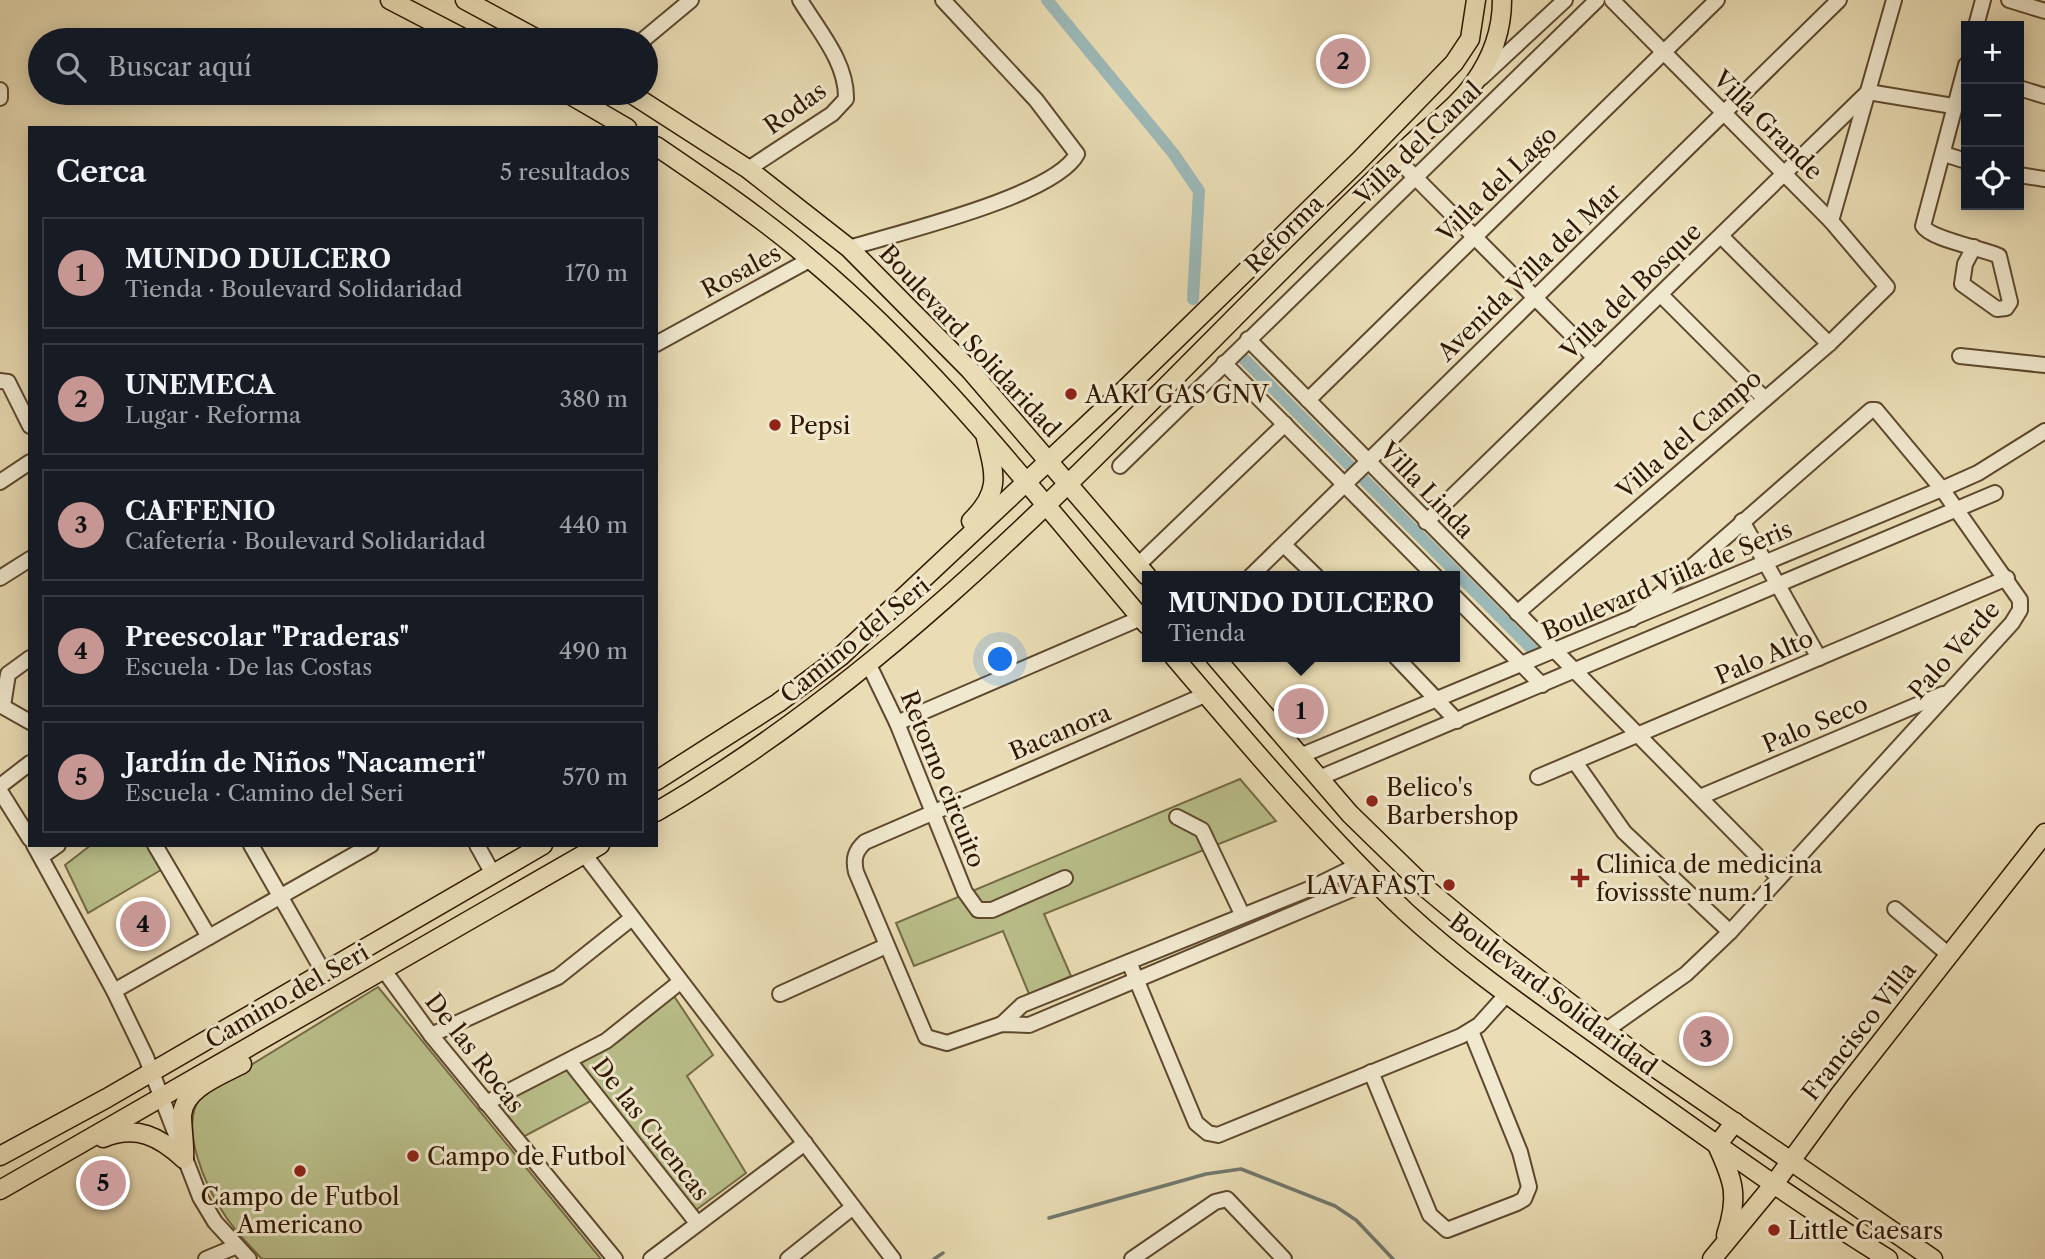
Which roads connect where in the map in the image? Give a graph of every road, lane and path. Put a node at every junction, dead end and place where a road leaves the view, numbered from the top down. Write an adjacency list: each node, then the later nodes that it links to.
1 (390, 0): 18 (main road)
2 (465, 0): 19 (main road)
3 (691, 0): 20 (street)
4 (800, 0): 38 (street, Rodas)
5 (943, 0): 49 (street)
6 (1476, 0): 43 (main road, Reforma)
7 (1502, 0): 23 (main road, Reforma)
8 (1564, 0): 23 (street, Villa del Canal)
9 (1597, 0): 41 (street, Villa del Canal)
10 (1612, 0): 21 (street, Villa Grande)
11 (1717, 0): 21 (street, Villa del Lago)
12 (1839, 0): 32 (street, Avenida Villa del Mar)
13 (1894, 0): 26 (street)
14 (1983, 0): 17 (street)
15 (2008, 0): 16 (street)
16 (2045, 11)
17 (1977, 21)
18 (444, 28)
19 (517, 28)
20 (657, 28)
21 (1665, 52): 32 (street, Villa Grande); 47 (street, Villa del Lago)
22 (1961, 84): 31 (street)
23 (1472, 86): 36 (main road, Reforma)
24 (0, 90): 28 (street)
25 (2024, 90): 27 (street)
26 (1868, 92): 31 (street); 39 (street, Villa del Bosque); 45 (street)
27 (2045, 96)
28 (0, 98)
29 (604, 105): 33 (main road)
30 (649, 105): 38 (main road, Boulevard Solidaridad)
31 (1954, 106): 35 (street)
32 (1723, 113): 39 (street, Villa Grande); 52 (street, Avenida Villa del Mar)
33 (625, 126)
34 (658, 147): 50 (main road)
35 (1944, 154): 37 (street); 48 (street)
36 (1396, 158): 41 (street); 44 (main road, Reforma)
37 (1961, 159)
38 (748, 169): 49 (main road, Boulevard Solidaridad)
39 (1784, 174): 45 (street, Villa Grande); 46 (street, Villa del Bosque)
40 (2024, 176): 42 (street)
41 (1417, 177): 47 (street); 54 (street, Villa del Canal)
42 (2045, 179)
43 (1328, 191): 44 (main road); 70 (main road, Reforma)
44 (1345, 207): 75 (main road, Reforma)
45 (1831, 221): 51 (street, Villa Grande)
46 (1721, 236): 53 (street, Villa del Bosque); 56 (street)
47 (1475, 237): 52 (street); 63 (street, Villa del Lago)
48 (1974, 247)
49 (849, 248): 70 (main road, Boulevard Solidaridad)
50 (811, 259): 55 (street, Rosales); 67 (main road)
51 (1887, 287): 56 (street, Villa del Campo)
52 (1534, 296): 58 (street); 68 (street, Avenida Villa del Mar)
53 (1662, 296): 58 (street, Villa del Bosque); 62 (street)
54 (1248, 340): 59 (street, Villa del Canal); 63 (street, Villa Linda)
55 (658, 343)
56 (1829, 344): 62 (street, Villa del Campo)
57 (1960, 356): 60 (street)
58 (1595, 358): 81 (street, Villa del Bosque)
59 (1224, 363): 65 (street); 71 (street, Villa del Canal)
60 (2045, 365)
61 (0, 381): 64 (street)
62 (1765, 399): 94 (street, Villa del Campo)
63 (1308, 400): 68 (street, Villa Linda)
64 (28, 422)
65 (1285, 424): 73 (street); 85 (street)
66 (2045, 431): 76 (street, Boulevard Viila de Seris)
67 (985, 435): 72 (main road); 93 (main road)
68 (1367, 462): 73 (street, Avenida Villa del Mar); 81 (street, Villa Linda)
69 (28, 463): 74 (street)
70 (1049, 463): 72 (main road, Camino del Seri); 75 (main road, Boulevard Solidaridad)
71 (1120, 466)
72 (1028, 481): 78 (main road); 93 (main road, Camino del Seri)
73 (1346, 481): 82 (street, Avenida Villa del Mar); 88 (street)
74 (0, 482)
75 (1067, 484): 78 (main road, Camino del Seri); 85 (main road, Boulevard Solidaridad)
76 (1942, 489): 79 (street, Palo Verde); 80 (street, Palo Verde); 84 (street, Boulevard Viila de Seris)
77 (1995, 493): 79 (street, Boulevard Viila de Seris)
78 (1047, 503): 95 (main road); 104 (main road, Camino del Seri)
79 (1957, 509): 89 (street, Palo Verde); 91 (street, Boulevard Viila de Seris)
80 (1742, 521): 84 (street); 96 (street, Palo Verde)
81 (1426, 522): 94 (street, Villa Linda)
82 (1284, 545): 86 (street, Avenida Villa del Mar); 87 (street)
83 (28, 560): 90 (street)
84 (1765, 563): 91 (street); 96 (street, Boulevard Viila de Seris)
85 (1142, 571)
86 (1256, 571)
87 (1311, 571)
88 (1430, 571)
89 (2007, 578): 99 (street, Palo Alto); 108 (street, Palo Verde)
90 (0, 579)
91 (1777, 585): 99 (street); 106 (street, Boulevard Viila de Seris)
92 (1460, 602): 105 (street)
93 (898, 605): 121 (main road, Camino del Seri)
94 (1517, 612): 98 (street, Villa Linda)
95 (1142, 619)
96 (1632, 619): 98 (street, Boulevard Viila de Seris)
97 (1142, 622): 114 (street)
98 (1557, 651): 105 (street, Boulevard Viila de Seris); 106 (street, Villa Linda)
99 (1819, 658): 115 (street, Palo Alto)
100 (28, 659): 111 (street)
101 (1178, 662): 109 (main road, Boulevard Solidaridad)
102 (1219, 662): 116 (main road, Boulevard Solidaridad)
103 (1401, 662): 110 (street)
104 (869, 664): 114 (street, Retorno circuito); 125 (main road, Camino del Seri)
105 (1523, 665): 107 (street); 110 (street, Boulevard Viila de Seris)
106 (1575, 671): 107 (street, Boulevard Viila de Seris); 115 (street, Villa Linda)
107 (1542, 685): 113 (street, Boulevard Viila de Seris)
108 (1948, 692): 124 (street, Palo Seco); 140 (street, Palo Verde)
109 (1207, 694): 126 (street, Bacanora); 137 (main road, Boulevard Solidaridad)
110 (1439, 700): 113 (street); 116 (street, Boulevard Viila de Seris)
111 (1, 706): 112 (street)
112 (27, 721)
113 (1457, 721): 120 (street, Boulevard Viila de Seris)
114 (897, 723): 126 (street, Retorno circuito)
115 (1638, 735): 117 (street, Palo Alto); 124 (street, Villa Linda)
116 (1300, 756): 120 (main road, Boulevard Solidaridad)
117 (1575, 762): 119 (street, Palo Alto); 148 (street)
118 (28, 765): 122 (street)
119 (1538, 777)
120 (1319, 778): 162 (main road, Boulevard Solidaridad)
121 (658, 780)
122 (0, 786)
123 (0, 791): 129 (street)
124 (1700, 797): 140 (street, Villa Linda)
125 (658, 811)
126 (932, 811): 139 (street, Retorno circuito); 150 (street, Retorno circuito)
127 (1177, 817): 146 (street)
128 (2045, 833): 151 (main road, Francisco Villa)
129 (28, 836)
130 (156, 847): 149 (street)
131 (252, 847): 143 (street)
132 (368, 847): 143 (street)
133 (478, 847): 138 (street)
134 (540, 847): 138 (main road, Camino del Seri)
135 (592, 850): 147 (street); 153 (main road, Camino del Seri)
136 (37, 851): 157 (street)
137 (1358, 865): 141 (main road, Boulevard Solidaridad); 142 (street)
138 (493, 874): 154 (main road, Camino del Seri)
139 (1065, 878)
140 (1779, 878): 148 (street, Palo Verde)
141 (1374, 880): 144 (street); 159 (main road, Boulevard Solidaridad)
142 (1309, 888): 144 (street); 146 (street)
143 (280, 897): 149 (street); 154 (street)
144 (1318, 905): 155 (street)
145 (1895, 909): 151 (street)
146 (1242, 914): 152 (street)
147 (632, 918): 156 (street); 164 (street)
148 (1730, 932): 162 (street, Palo Verde)
149 (209, 937): 157 (street)
150 (886, 946): 158 (street); 160 (street, Retorno circuito)
151 (1949, 955): 175 (main road, Francisco Villa)
152 (1129, 962): 155 (street); 160 (street)
153 (383, 969): 163 (main road, Camino del Seri); 164 (street, De las Rocas)
154 (324, 972): 166 (main road, Camino del Seri)
155 (1137, 981): 160 (street); 167 (street)
156 (680, 982): 165 (street); 171 (street)
157 (114, 991): 166 (street)
158 (780, 994)
159 (1506, 995): 161 (street); 172 (main road, Boulevard Solidaridad)
160 (1002, 1024)
161 (1471, 1031): 167 (street); 167 (street)
162 (1605, 1031): 170 (main road, Boulevard Solidaridad)
163 (267, 1035): 168 (main road, Camino del Seri); 174 (main road)
164 (431, 1035): 169 (street, De las Rocas)
165 (570, 1062): 169 (street); 180 (street, De las Cuencas)
166 (152, 1072): 168 (street); 173 (main road, Camino del Seri)
167 (1371, 1072)
168 (162, 1096): 174 (street); 176 (main road, Camino del Seri)
169 (486, 1104): 185 (street, De las Rocas)
170 (1735, 1122): 172 (main road); 175 (main road, Boulevard Solidaridad)
171 (805, 1143): 179 (street); 180 (street)
172 (1717, 1145): 177 (main road, Boulevard Solidaridad); 182 (main road)
173 (0, 1156)
174 (184, 1159): 176 (main road); 181 (street)
175 (1790, 1160): 177 (main road, Francisco Villa); 192 (main road, Boulevard Solidaridad)
176 (50, 1161): 178 (main road, Camino del Seri)
177 (1774, 1184): 182 (main road, Francisco Villa); 191 (main road, Boulevard Solidaridad)
178 (0, 1190)
179 (853, 1207): 187 (street); 188 (street)
180 (697, 1223): 186 (street)
181 (237, 1246): 183 (street); 184 (street)
182 (1716, 1254)
183 (206, 1259)
184 (249, 1259)
185 (615, 1259)
186 (651, 1259)
187 (788, 1259)
188 (893, 1259)
189 (1132, 1259): 190 (street)
190 (1284, 1259)
191 (1888, 1259)
192 (1933, 1259)

